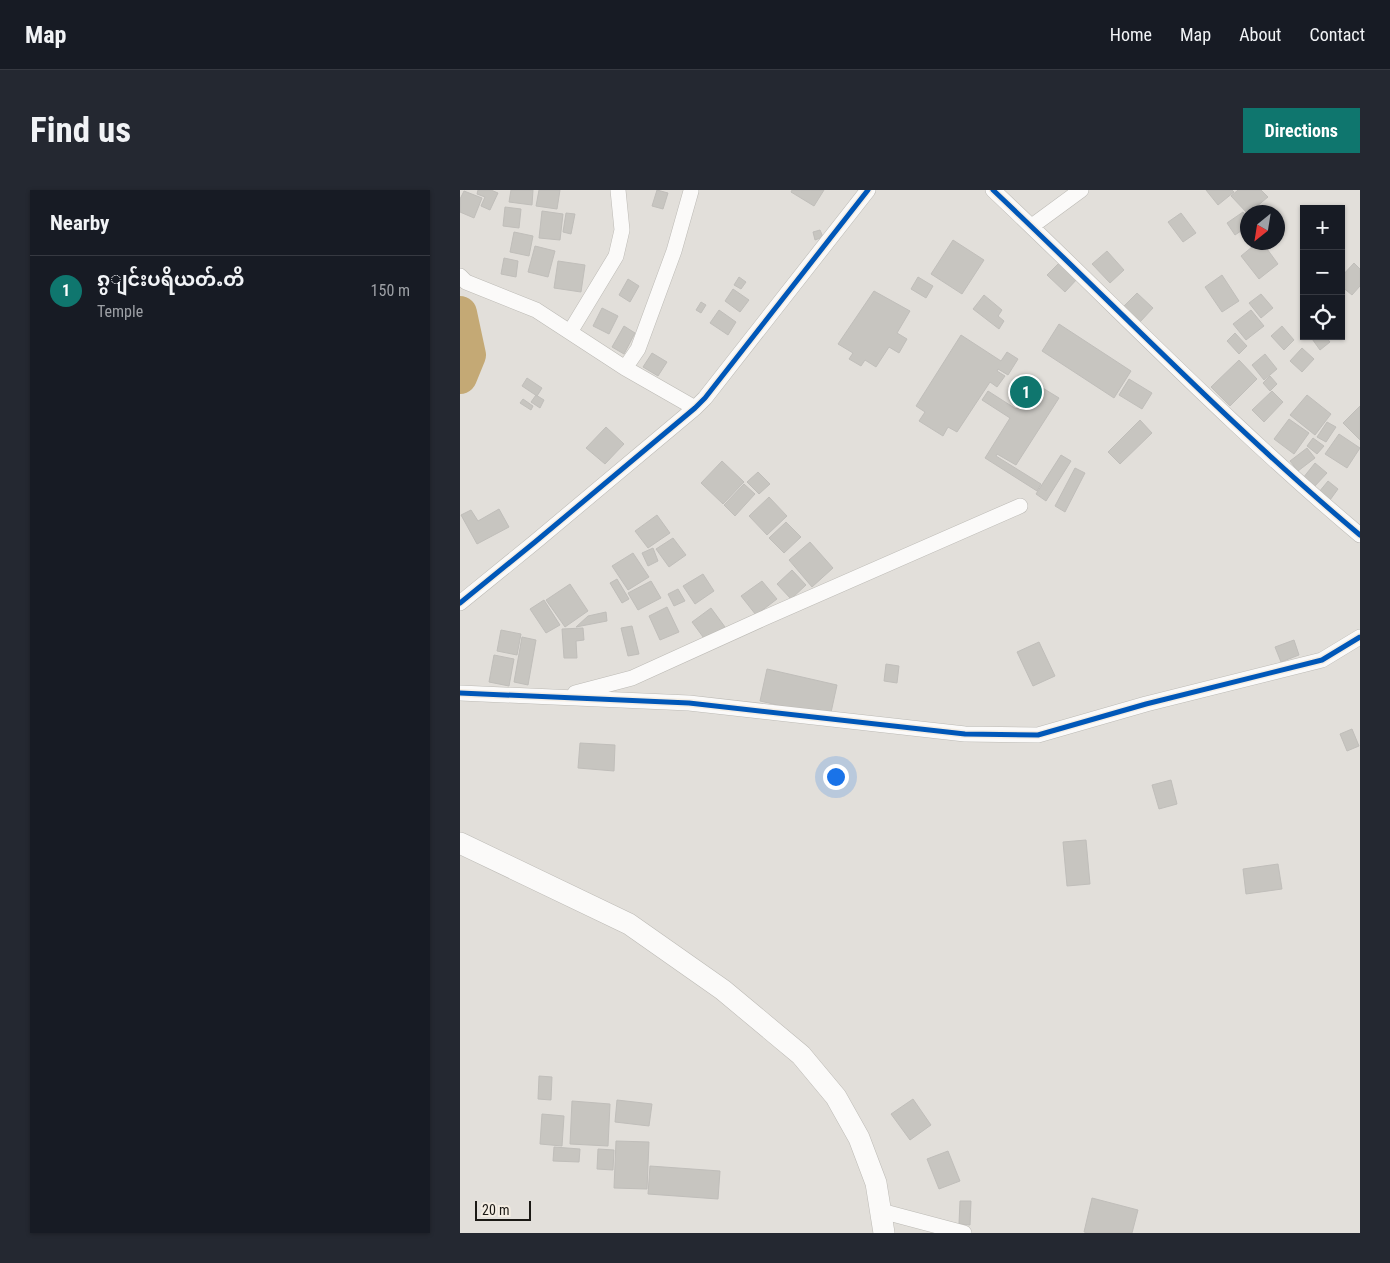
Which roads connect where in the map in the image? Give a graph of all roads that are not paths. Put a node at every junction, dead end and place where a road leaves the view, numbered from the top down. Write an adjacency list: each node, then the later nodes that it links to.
1 (618, 190): 8 (street)
2 (868, 190): 10 (street)
3 (994, 190): 6 (street)
4 (1081, 190): 6 (street)
5 (691, 191): 9 (street)
6 (1032, 226): 12 (street)
7 (460, 276): 8 (street)
8 (570, 332): 9 (street)
9 (625, 368): 10 (street)
10 (695, 408): 13 (street)
11 (1020, 506): 16 (street)
12 (1360, 535)
13 (460, 603)
14 (1360, 637): 16 (street)
15 (460, 692): 16 (street)
16 (559, 697)
17 (460, 843): 18 (main road)
18 (881, 1211): 19 (main road); 20 (street)
19 (884, 1233)
20 (964, 1233)

